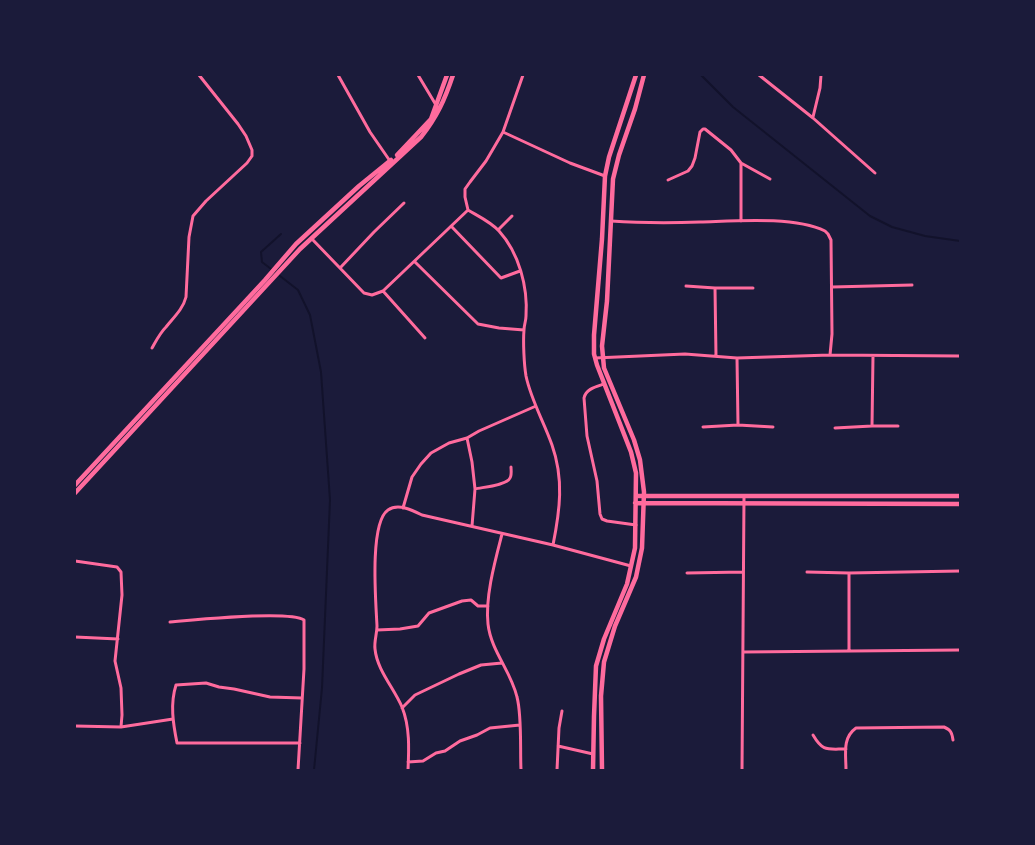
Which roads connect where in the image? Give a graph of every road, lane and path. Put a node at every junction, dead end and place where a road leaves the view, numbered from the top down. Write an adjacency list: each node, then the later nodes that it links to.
1 (199, 75): 41 (street)
2 (338, 75): 14 (street)
3 (418, 75): 11 (street)
4 (447, 75): 11 (main road)
5 (453, 75): 28 (main road)
6 (524, 75): 13 (street)
7 (636, 75): 17 (main road)
8 (644, 75): 23 (main road)
9 (759, 75): 12 (street)
10 (821, 75): 12 (street)
11 (436, 105): 14 (main road)
12 (813, 118): 16 (street)
13 (503, 132): 17 (street); 21 (street)
14 (390, 161): 27 (main road)
15 (741, 163): 18 (street); 19 (street); 24 (street)
16 (875, 173)
17 (605, 176): 47 (main road)
18 (770, 179)
19 (668, 180)
20 (405, 203): 30 (street)
21 (468, 210): 25 (street); 26 (street)
22 (512, 216): 26 (street)
23 (611, 221): 24 (street); 46 (main road)
24 (741, 221): 35 (street)
25 (451, 226): 29 (street); 31 (street)
26 (498, 230): 31 (street)
27 (307, 233): 28 (street); 32 (main road)
28 (312, 238): 30 (street); 32 (main road)
29 (415, 262): 38 (street); 39 (street)
30 (340, 268): 38 (street)
31 (520, 271): 39 (street)
32 (267, 282): 59 (main road); 61 (main road)
33 (912, 285): 35 (street)
34 (686, 286): 36 (street)
35 (832, 287): 42 (street)
36 (715, 288): 37 (street); 43 (street)
37 (753, 288)
38 (383, 291): 40 (street)
39 (524, 330): 50 (street)
40 (425, 338)
41 (152, 348)
42 (830, 355): 44 (street); 48 (street)
43 (716, 356): 46 (street); 48 (street)
44 (873, 356): 45 (street); 52 (street)
45 (960, 356)
46 (602, 357): 47 (street); 62 (main road)
47 (595, 358): 49 (main road)
48 (736, 358): 51 (street)
49 (604, 384): 65 (main road); 70 (street)
50 (536, 406): 57 (street); 73 (street)
51 (738, 425): 54 (street); 55 (street)
52 (872, 426): 53 (street); 56 (street)
53 (898, 426)
54 (704, 427)
55 (773, 427)
56 (835, 428)
57 (467, 438): 60 (street); 69 (street)
58 (511, 467): 60 (street)
59 (75, 485)
60 (475, 489): 71 (street)
61 (75, 492)
62 (644, 496): 64 (main road); 65 (main road); 66 (main road)
63 (960, 496): 64 (main road)
64 (744, 497): 67 (street)
65 (635, 500): 66 (main road); 70 (main road)
66 (643, 503): 67 (main road); 93 (main road)
67 (744, 504): 68 (main road); 77 (street)
68 (960, 504)
69 (403, 508): 71 (street); 83 (street)
70 (636, 525): 75 (main road)
71 (472, 526): 72 (street)
72 (502, 534): 73 (street); 81 (street)
73 (553, 544): 75 (street)
74 (75, 561): 85 (street)
75 (631, 566): 92 (main road)
76 (960, 571): 80 (street)
77 (743, 572): 79 (street); 88 (street)
78 (807, 572): 80 (street)
79 (687, 573)
80 (849, 573): 87 (street)
81 (488, 606): 83 (street); 89 (street)
82 (170, 622): 90 (street)
83 (377, 630): 91 (street)
84 (75, 636): 85 (street)
85 (118, 639): 98 (street)
86 (960, 650): 87 (street)
87 (849, 651): 88 (street)
88 (743, 652): 112 (street)
89 (502, 663): 91 (street); 96 (street)
90 (302, 698): 95 (street); 101 (street)
91 (402, 708): 105 (street)
92 (594, 710): 93 (main road); 104 (main road)
93 (601, 710): 111 (main road)
94 (562, 711): 102 (street)
95 (173, 719): 98 (street); 101 (street)
96 (520, 725): 105 (street); 108 (street)
97 (75, 726): 98 (street)
98 (121, 727)
99 (813, 735): 103 (street)
100 (953, 740): 103 (street)
101 (300, 743): 106 (street)
102 (558, 746): 104 (street); 109 (street)
103 (846, 749): 113 (street)
104 (593, 754): 110 (main road)
105 (408, 762): 107 (street)
106 (298, 770)
107 (408, 770)
108 (520, 770)
109 (557, 770)
110 (594, 770)
111 (602, 770)
112 (742, 770)
113 (846, 770)

